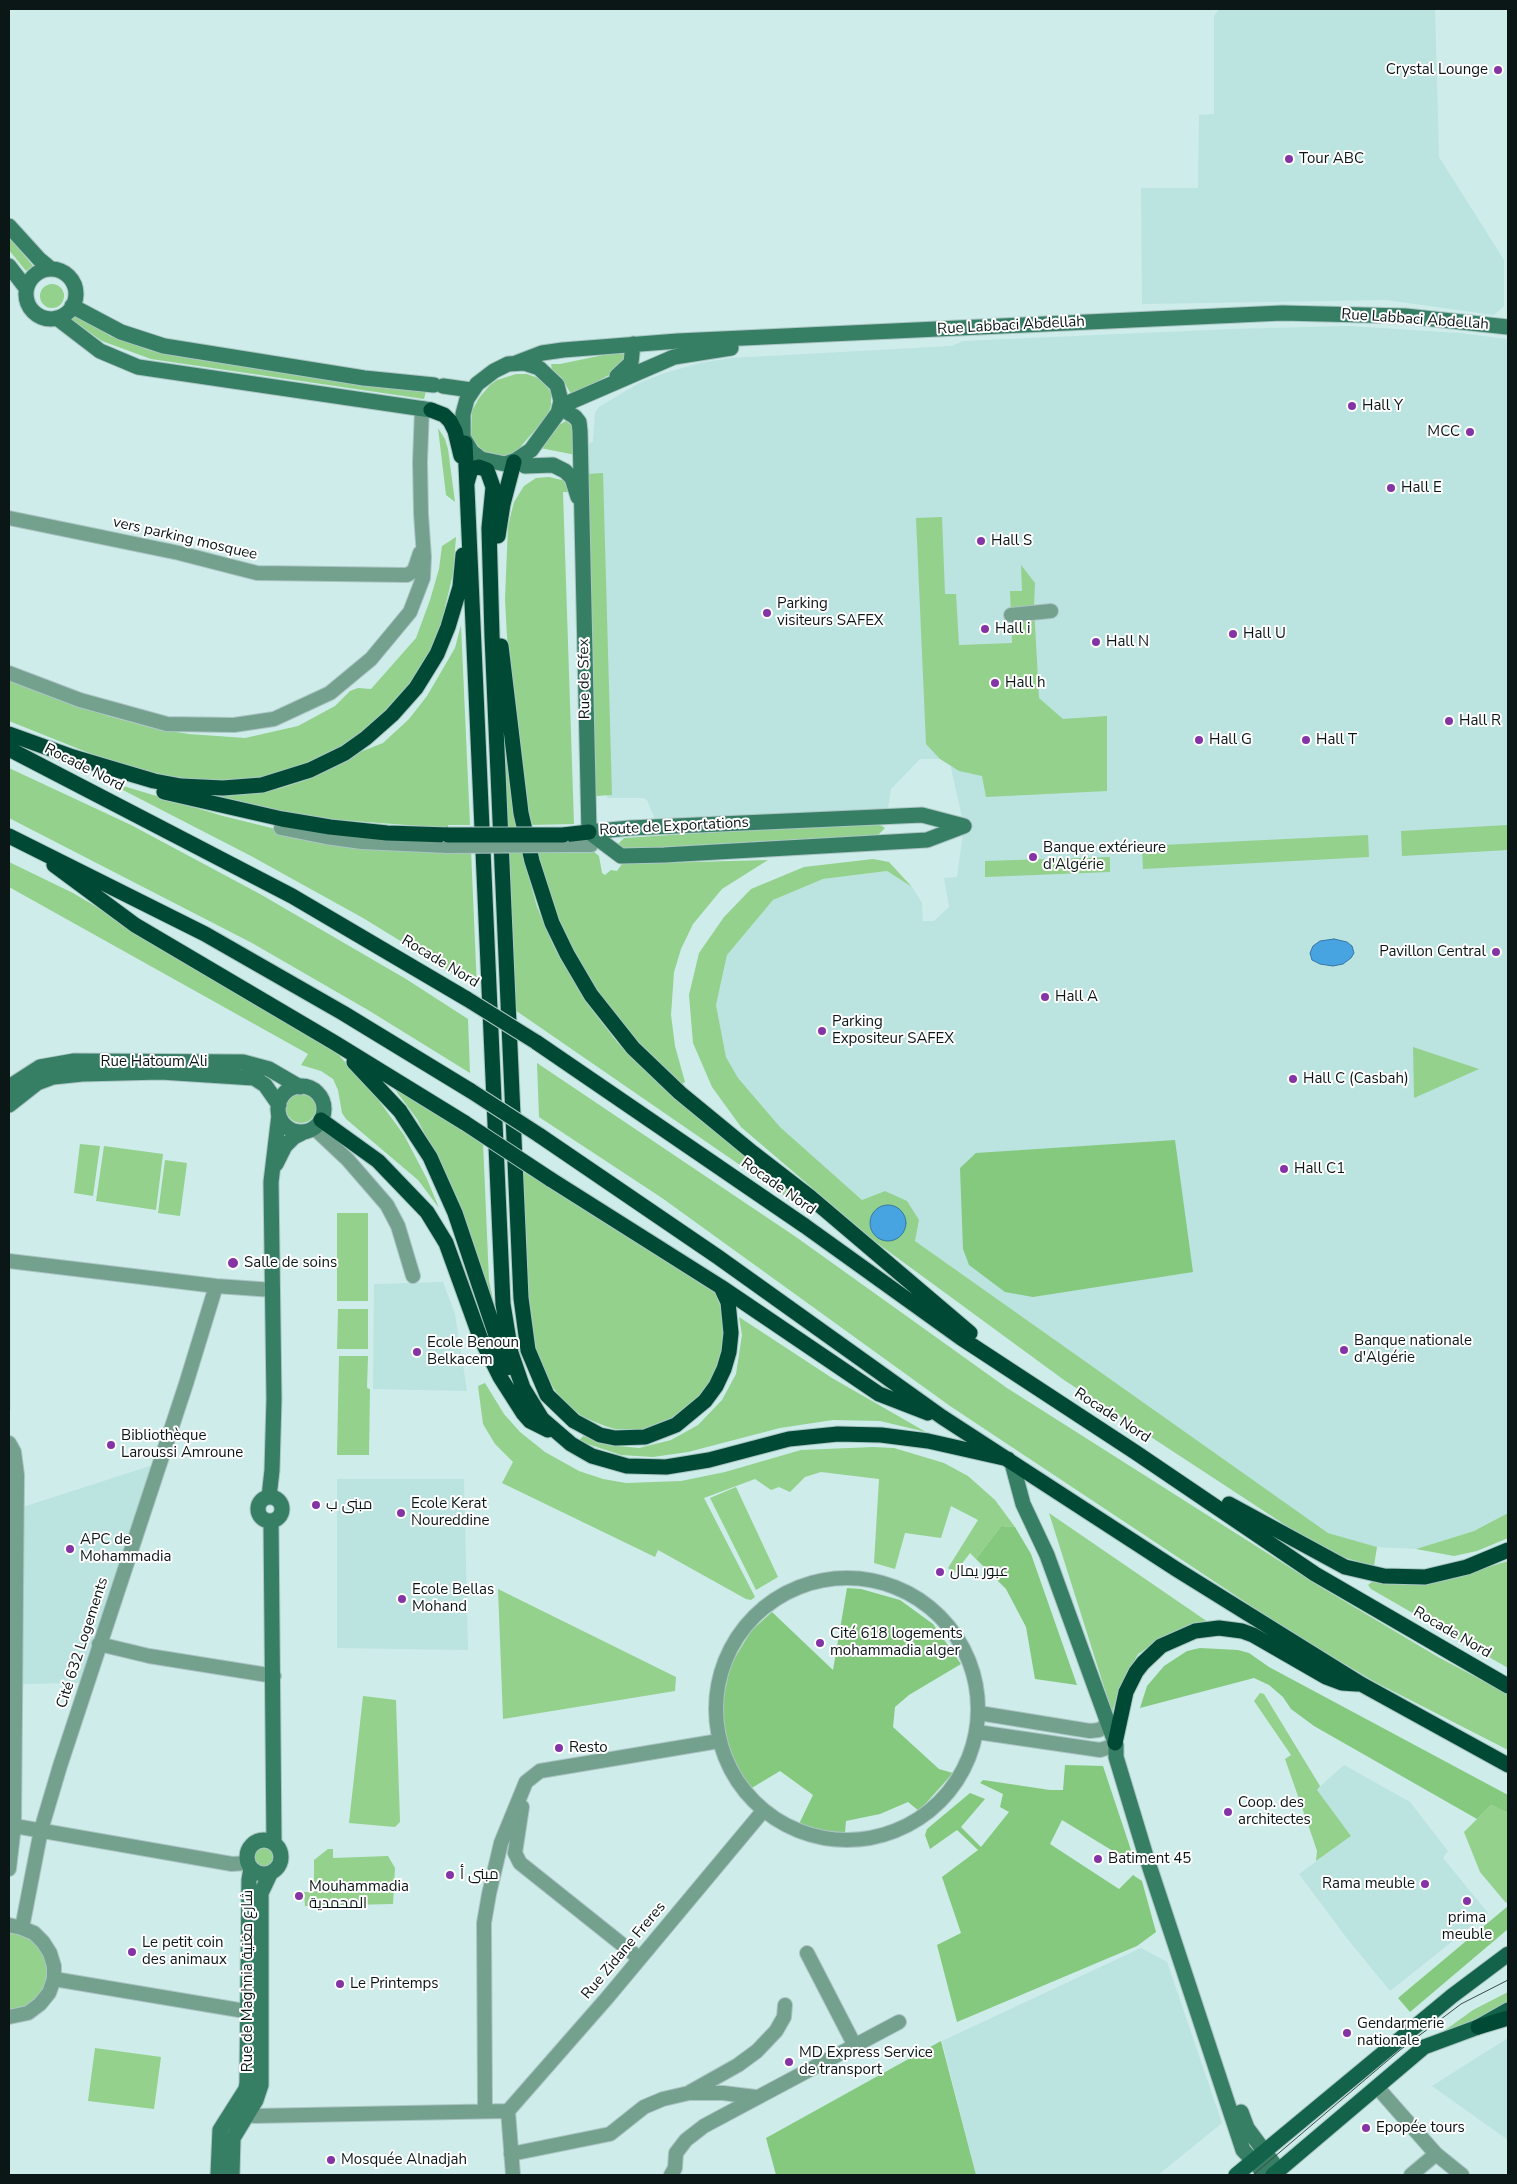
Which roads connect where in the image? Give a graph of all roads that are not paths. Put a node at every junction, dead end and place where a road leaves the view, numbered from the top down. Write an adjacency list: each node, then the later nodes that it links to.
1 (9, 226): 3 (street)
2 (9, 266): 4 (street)
3 (51, 269): 4 (street); 5 (street)
4 (26, 288): 6 (street)
5 (72, 306): 6 (street); 11 (street)
6 (57, 318): 14 (street)
7 (1508, 327): 9 (street, Rue Labbaci Abdellah)
8 (1508, 333): 12 (street, Rue Labbaci Abdellah)
9 (633, 344): 10 (street, Rue Labbaci Abdellah); 12 (street)
10 (516, 363): 11 (street); 13 (street)
11 (472, 390): 15 (street)
12 (594, 391): 13 (street, Rue Labbaci Abdellah); 16 (street)
13 (561, 407): 16 (street); 18 (street)
14 (431, 410): 15 (street); 19 (highway); 24 (street, vers parking mosquee)
15 (463, 414): 17 (street)
16 (579, 422): 23 (street, Rue de Sfex)
17 (465, 442): 18 (street); 19 (highway)
18 (515, 461): 20 (highway); 23 (street, Rue de Sfex)
19 (466, 490): 21 (highway); 25 (highway)
20 (503, 504): 25 (highway); 27 (highway)
21 (467, 509): 33 (highway); 55 (highway)
22 (9, 518): 24 (street, vers parking mosquee)
23 (582, 526): 37 (street, Rue de Sfex)
24 (423, 540): 30 (street, vers parking mosquee)
25 (489, 541): 26 (highway)
26 (490, 565): 27 (highway); 51 (highway)
27 (496, 593): 53 (highway)
28 (1050, 611): 29 (street)
29 (1011, 615)
30 (9, 673)
31 (9, 734): 33 (highway)
32 (9, 750): 53 (highway, Rocade Nord, bridge)
33 (73, 757): 38 (highway)
34 (892, 816): 37 (street, Route de Exportations); 39 (street); 39 (street, Route de Exportations)
35 (282, 828): 38 (street)
36 (9, 836): 40 (highway)
37 (590, 838): 38 (highway, bridge); 39 (street, Route de Exportations)
38 (448, 840)
39 (894, 843)
40 (34, 848): 41 (highway); 54 (highway, bridge)
41 (335, 1044): 51 (highway, bridge); 55 (highway)
42 (300, 1086): 43 (street, Rue Hatoum Ali); 45 (street); 46 (street)
43 (9, 1087)
44 (9, 1105): 45 (street, Rue Hatoum Ali)
45 (279, 1110): 46 (street); 47 (street)
46 (313, 1127): 47 (street); 49 (street); 56 (highway)
47 (271, 1182): 52 (street)
48 (9, 1261): 50 (street)
49 (413, 1276)
50 (216, 1286): 52 (street); 62 (street, Cité 632 Logements)
51 (721, 1287): 54 (highway)
52 (273, 1290): 63 (street)
53 (1049, 1396): 58 (highway, Rocade Nord)
54 (942, 1417): 59 (highway)
55 (542, 1419): 56 (highway)
56 (556, 1432): 59 (highway)
57 (9, 1444): 61 (street)
58 (1135, 1452): 60 (highway); 65 (highway, Rocade Nord)
59 (1010, 1461): 64 (highway); 67 (street)
60 (1508, 1550)
61 (12, 1634): 74 (street)
62 (99, 1644): 63 (street); 75 (street, Cité 632 Logements)
63 (274, 1676): 76 (street)
64 (1361, 1684): 70 (highway); 71 (highway)
65 (1508, 1686)
66 (979, 1713): 67 (street); 68 (street); 69 (street)
67 (1108, 1724): 70 (street)
68 (977, 1732): 70 (street); 73 (street)
69 (718, 1741): 72 (street); 73 (street)
70 (1115, 1744): 101 (street)
71 (1508, 1765)
72 (526, 1782): 83 (street); 98 (street)
73 (763, 1810): 83 (street, Rue Zidane Freres)
74 (12, 1825): 75 (street); 78 (street)
75 (41, 1830): 77 (street); 80 (street, Cité 632 Logements)
76 (274, 1843): 77 (street); 79 (street)
77 (249, 1866): 79 (street); 87 (street, Rue de Maghnia شارع مغنية)
78 (9, 1869)
79 (270, 1874): 87 (street, Rue de Maghnia شارع مغنية)
80 (15, 1926): 84 (street)
81 (807, 1953): 92 (street)
82 (1508, 1954): 101 (main road)
83 (639, 1958): 97 (street, Rue Zidane Freres)
84 (54, 1979): 87 (street); 88 (street)
85 (785, 2005): 94 (street)
86 (1508, 2010): 91 (main road)
87 (255, 2013): 96 (street, Rue de Maghnia شارع مغنية)
88 (9, 2017)
89 (1508, 2018): 91 (highway)
90 (899, 2022): 92 (street)
91 (1478, 2027): 93 (main road)
92 (855, 2046): 95 (street)
93 (1377, 2087): 100 (street); 102 (main road)
94 (689, 2093): 95 (street); 99 (street)
95 (756, 2096): 106 (street)
96 (241, 2110): 98 (street); 103 (street, Rue de Maghnia شارع مغنية); 104 (street, Rue de Maghnia شارع مغنية)
97 (508, 2110): 98 (street); 99 (street)
98 (485, 2111)
99 (511, 2154): 105 (street)
100 (1436, 2154): 108 (street); 109 (street)
101 (1258, 2156): 102 (street); 107 (main road)
102 (1273, 2174)
103 (218, 2175)
104 (232, 2175)
105 (513, 2175)
106 (671, 2175)
107 (1236, 2175)
108 (1411, 2175)
109 (1462, 2175)

